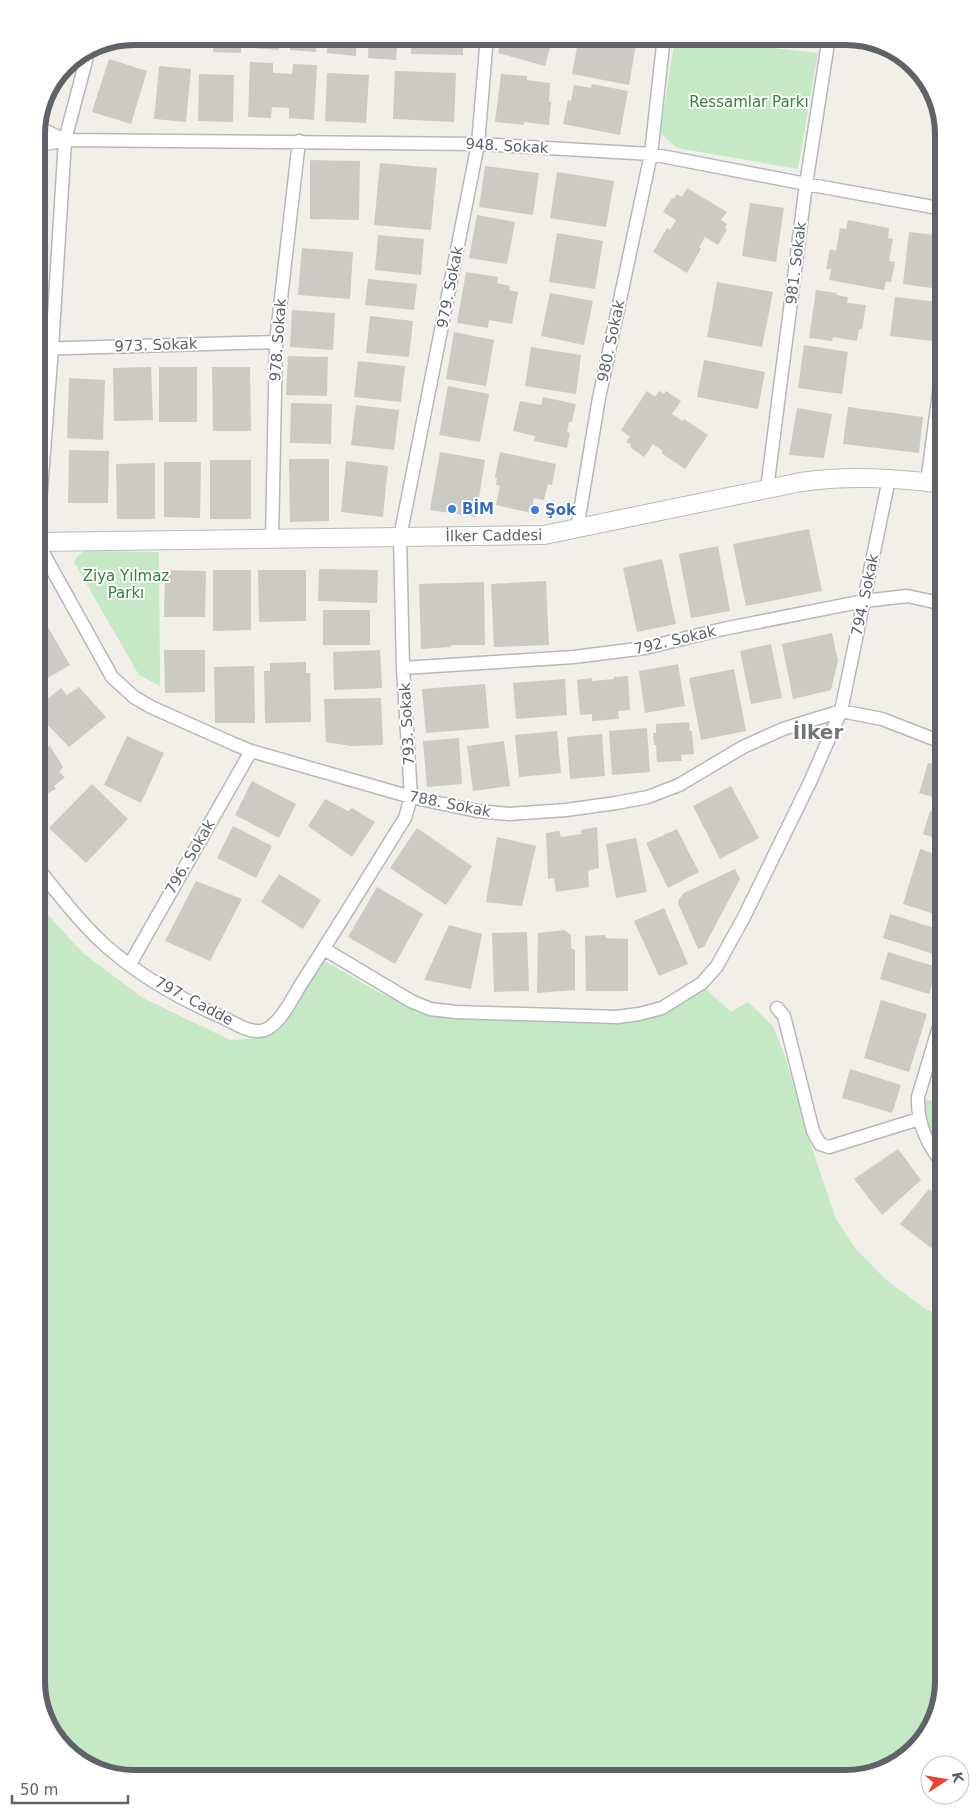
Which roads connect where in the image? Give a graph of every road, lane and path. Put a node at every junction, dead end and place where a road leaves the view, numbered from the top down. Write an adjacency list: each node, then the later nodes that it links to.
1 (486, 45): 9 (street, 979. Sokak)
2 (663, 45): 10 (street, 980. Sokak)
3 (828, 45): 11 (street, 981. Sokak)
4 (86, 59): 6 (street)
5 (45, 131): 6 (street)
6 (65, 140): 7 (street, 948. Sokak); 8 (street); 15 (street)
7 (298, 141): 9 (street, 948. Sokak); 13 (street, 978. Sokak)
8 (45, 144)
9 (478, 144): 10 (street, 948. Sokak); 21 (street, 979. Sokak)
10 (651, 154): 11 (street, 948. Sokak); 20 (street, 980. Sokak)
11 (806, 184): 12 (street, 948. Sokak); 19 (street, 981. Sokak)
12 (935, 207)
13 (276, 342): 15 (street, 973. Sokak); 22 (street, 978. Sokak)
14 (45, 348): 15 (street, 973. Sokak)
15 (52, 348): 16 (street)
16 (45, 439)
17 (889, 479): 18 (main road, İlker Caddesi); 19 (main road, İlker Caddesi); 25 (street, 794. Sokak)
18 (935, 483)
19 (767, 489): 20 (main road, İlker Caddesi)
20 (578, 529): 21 (main road, İlker Caddesi)
21 (400, 537): 22 (main road, İlker Caddesi); 27 (street, 793. Sokak)
22 (272, 539): 23 (main road, İlker Caddesi)
23 (45, 542)
24 (45, 557): 30 (street, 788. Sokak)
25 (864, 601): 26 (street, 792. Sokak); 27 (street, 792. Sokak); 28 (street, 794. Sokak)
26 (935, 602)
27 (403, 668): 31 (street, 793. Sokak)
28 (841, 711): 29 (street, 788. Sokak); 31 (street, 788. Sokak); 33 (street, 794. Sokak)
29 (935, 739)
30 (251, 750): 31 (street, 788. Sokak); 34 (street, 796. Sokak)
31 (411, 797): 33 (street, 793. Sokak)
32 (45, 877): 34 (street, 797. Cadde)
33 (324, 949): 34 (street, 797. Cadde)
34 (130, 964)
35 (777, 1008): 37 (street)
36 (935, 1040): 37 (street)
37 (919, 1119): 38 (street)
38 (935, 1153)

